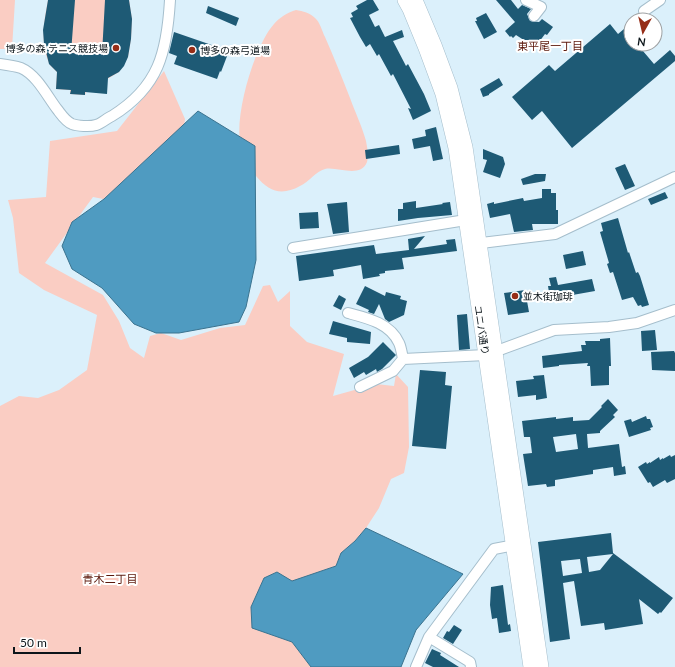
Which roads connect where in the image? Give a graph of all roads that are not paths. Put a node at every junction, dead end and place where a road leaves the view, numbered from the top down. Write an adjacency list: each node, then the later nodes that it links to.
1 (170, 0): 8 (street)
2 (404, 0): 10 (street, ユニバ通り)
3 (416, 0): 10 (street, ユニバ通り)
4 (526, 0): 7 (street)
5 (660, 0): 6 (street)
6 (644, 11)
7 (534, 16)
8 (0, 64)
9 (675, 177): 11 (street)
10 (471, 219): 11 (street, ユニバ通り); 12 (street)
11 (474, 244): 15 (street, ユニバ通り)
12 (293, 248)
13 (675, 310): 15 (street)
14 (348, 313): 16 (street)
15 (491, 354): 16 (street); 18 (street, ユニバ通り)
16 (403, 359): 17 (street)
17 (360, 386)
18 (518, 544): 19 (street); 22 (street, ユニバ通り); 23 (street, ユニバ通り)
19 (429, 637): 20 (street); 21 (street)
20 (416, 667)
21 (471, 667)
22 (530, 667)
23 (542, 667)

